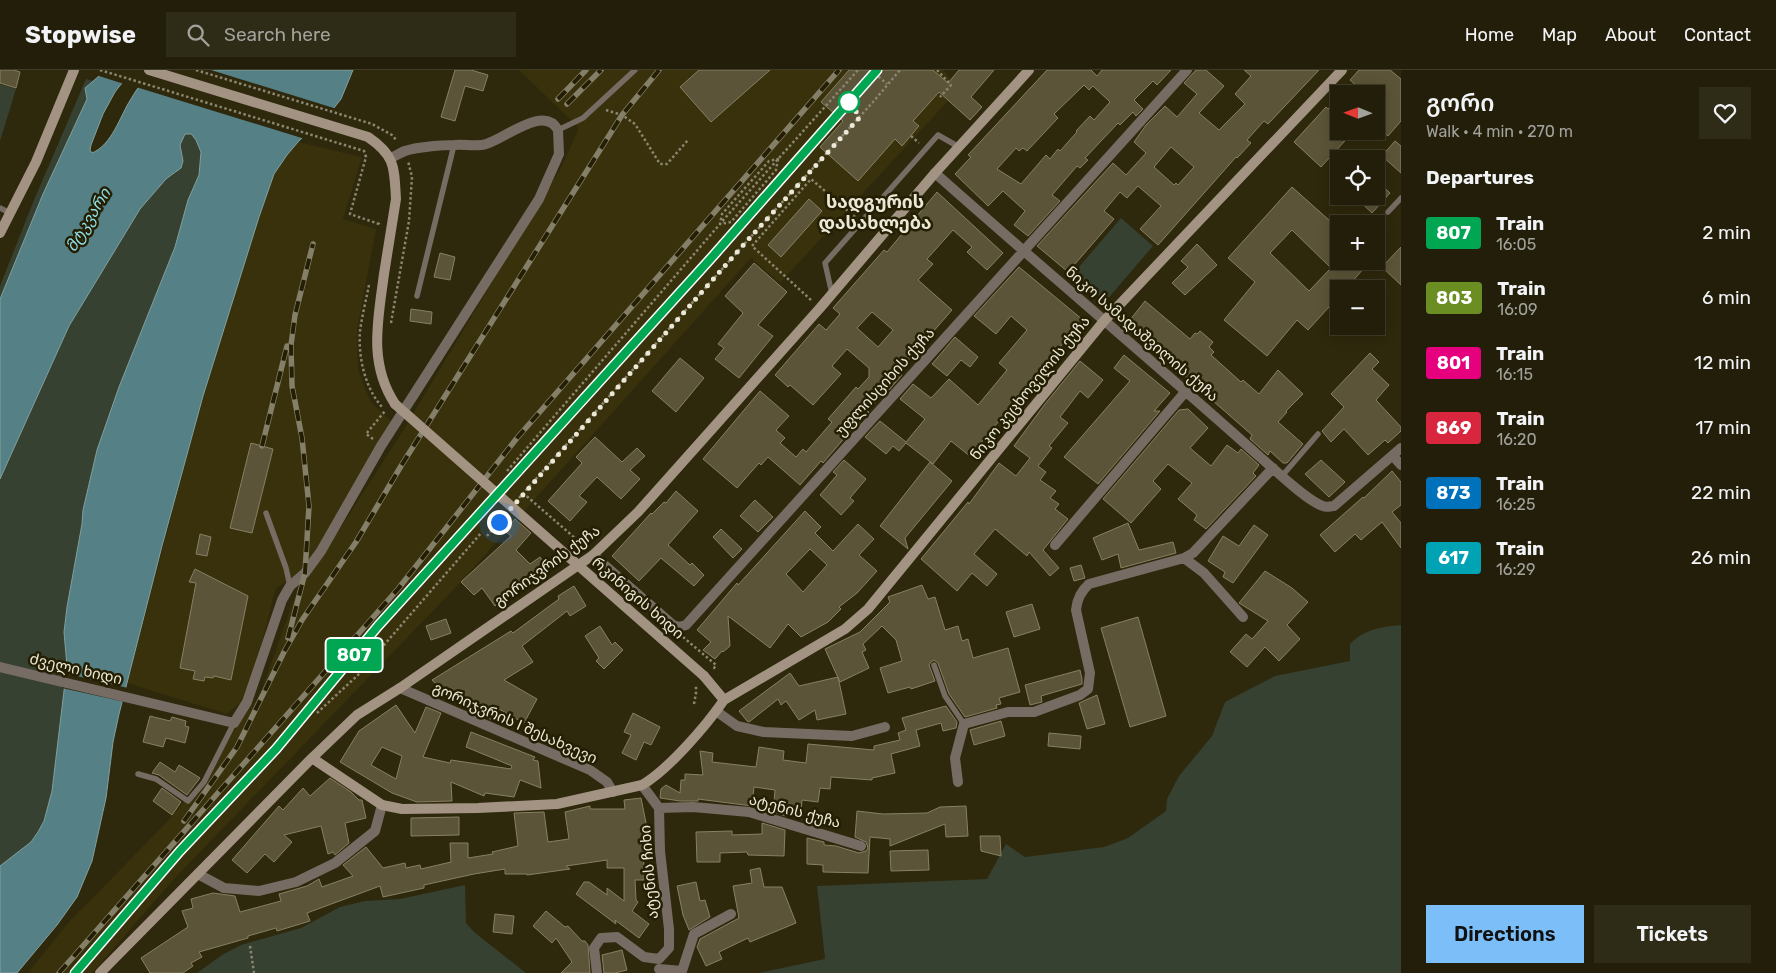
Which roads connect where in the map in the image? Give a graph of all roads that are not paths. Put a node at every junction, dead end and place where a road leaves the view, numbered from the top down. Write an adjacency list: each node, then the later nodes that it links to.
1 (74, 70): 15 (main road)
2 (149, 70): 10 (main road)
3 (635, 70): 7 (lane)
4 (1029, 70): 9 (main road, გორიჯვრის ქუჩა)
5 (1187, 70): 17 (street, უფლისციხის ქუჩა)
6 (1342, 70): 20 (main road, ნიკო კეცხოველის ქუჩა)
7 (558, 130): 8 (street); 31 (street)
8 (454, 145): 10 (street); 19 (lane)
9 (959, 147): 11 (main road, გორიჯვრის ქუჩა); 18 (lane)
10 (391, 158): 36 (main road, რკინიგის ხიდი, bridge)
11 (935, 173): 17 (street, ნიკო სამადაშვილის ქუჩა); 18 (main road, გორიჯვრის ქუჩა)
12 (1401, 198): 14 (lane)
13 (0, 208): 15 (lane)
14 (1388, 212)
15 (10, 213): 16 (main road)
16 (0, 233)
17 (1023, 251): 20 (street, ნიკო სამადაშვილის ქუჩა); 29 (street, უფლისციხის ქუჩა)
18 (832, 294): 29 (main road, გორიჯვრის ქუჩა)
19 (418, 296)
20 (1104, 321): 21 (street, ნიკო სამადაშვილის ქუჩა); 36 (main road, ნიკო კეცხოველის ქუჩა)
21 (1186, 391): 25 (street, ნიკო სამადაშვილის ქუჩა); 28 (street)
22 (1318, 434): 26 (lane)
23 (1397, 452): 24 (street); 26 (street, ნიკო სამადაშვილის ქუჩა)
24 (1401, 465)
25 (1273, 468): 26 (street, ნიკო სამადაშვილის ქუჩა); 30 (street)
26 (1282, 476)
27 (266, 513): 31 (lane)
28 (1055, 545)
29 (593, 555): 35 (main road, გორიჯვრის ქუჩა)
30 (1184, 558): 32 (street); 39 (street)
31 (290, 586): 38 (street)
32 (1243, 617)
33 (934, 665): 39 (lane)
34 (0, 667): 38 (street, ძველი ხიდი)
35 (400, 688): 41 (main road, გორიჯვრის ქუჩა); 45 (street, გორიჯვრის I შესახვევი)
36 (724, 700): 37 (main road, ნიკო კეცხოველის ქუჩა)
37 (716, 711): 40 (street); 44 (main road, ნიკო კეცხოველის ქუჩა)
38 (234, 723): 42 (lane)
39 (964, 724): 43 (street)
40 (884, 727)
41 (312, 758): 46 (main road, ნიკო კეცხოველის ქუჩა); 49 (main road, გორიჯვრის ქუჩა)
42 (138, 774)
43 (958, 782)
44 (642, 785): 45 (main road, ნიკო კეცხოველის ქუჩა); 47 (street, ატენის ჩიხი)
45 (613, 792): 46 (main road, ნიკო კეცხოველის ქუჩა)
46 (382, 805): 49 (street)
47 (659, 808): 48 (street, ატენის ქუჩა); 51 (street, ატენის ჩიხი)
48 (861, 846)
49 (198, 874): 52 (main road, გორიჯვრის ქუჩა)
50 (731, 914): 51 (street)
51 (659, 967): 53 (street)
52 (100, 973)
53 (597, 973)

